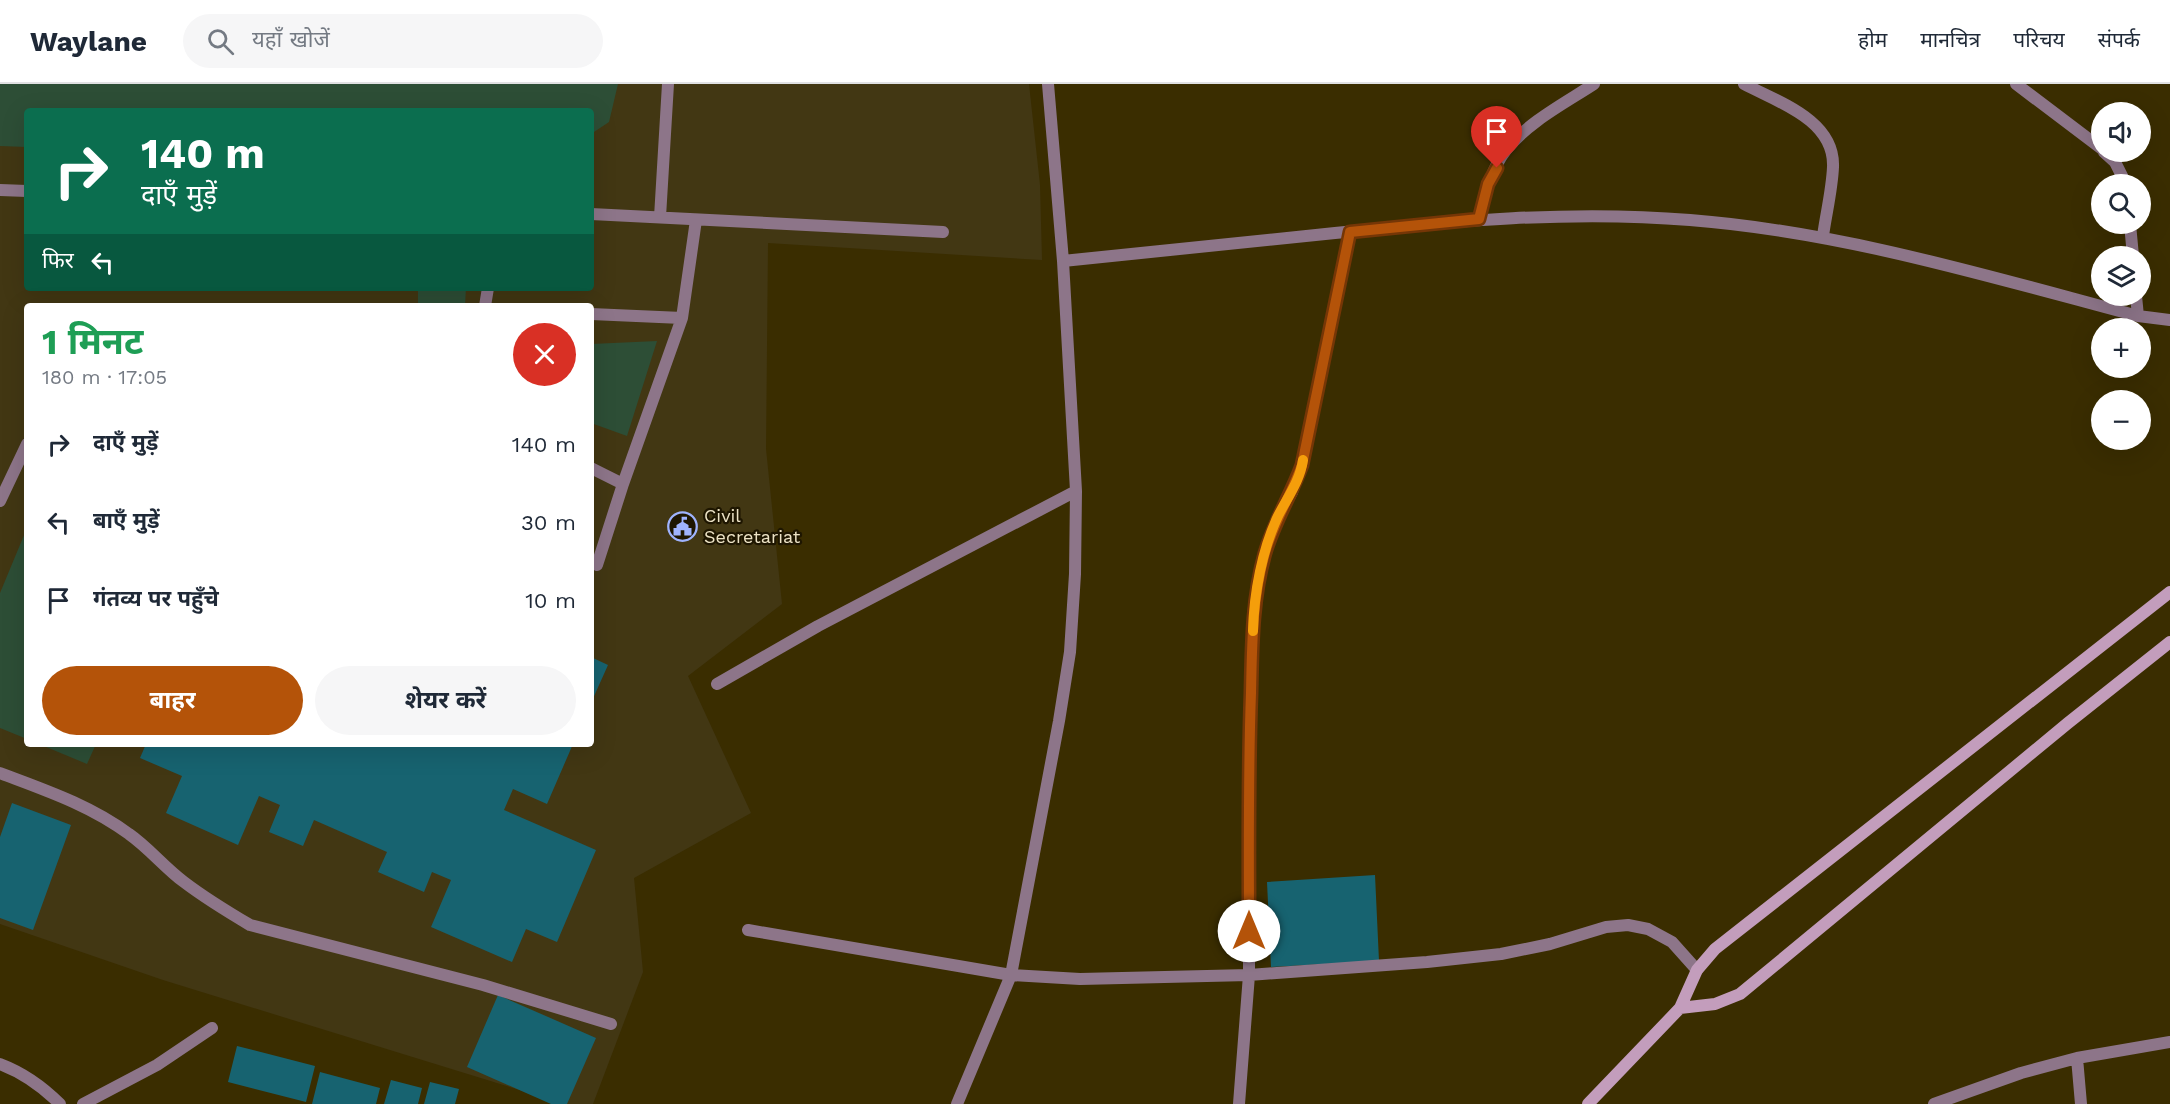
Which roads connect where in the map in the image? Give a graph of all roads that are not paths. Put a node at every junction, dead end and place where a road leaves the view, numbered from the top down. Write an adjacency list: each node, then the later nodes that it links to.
1 (668, 84): 10 (street)
2 (1048, 84): 16 (street)
3 (1594, 84): 11 (street)
4 (1744, 84): 15 (street)
5 (2016, 84): 6 (street)
6 (2091, 141)
7 (0, 190): 8 (street)
8 (24, 191)
9 (594, 214): 10 (street)
10 (660, 217): 12 (street)
11 (1479, 219): 14 (street); 15 (street)
12 (696, 220): 13 (street); 20 (street)
13 (943, 232)
14 (1350, 232): 16 (street); 35 (street)
15 (1823, 236): 19 (street)
16 (1063, 261): 25 (street)
17 (2137, 306): 19 (street)
18 (594, 314): 20 (street)
19 (2138, 316): 21 (street)
20 (682, 318): 24 (street)
21 (2170, 320)
22 (24, 450): 26 (street)
23 (594, 470): 24 (street)
24 (623, 484): 27 (street)
25 (1076, 491): 30 (street); 34 (street)
26 (0, 501)
27 (597, 565)
28 (2170, 592): 33 (main road)
29 (2170, 642): 36 (main road)
30 (717, 684)
31 (0, 773): 37 (street)
32 (748, 930): 34 (street)
33 (1697, 970): 35 (street); 36 (main road)
34 (1011, 975): 35 (street); 44 (street)
35 (1249, 975): 45 (street)
36 (1680, 1008): 46 (main road)
37 (611, 1024)
38 (212, 1028): 43 (street)
39 (2170, 1042): 40 (street)
40 (2077, 1058): 47 (street); 48 (street)
41 (0, 1064): 42 (street)
42 (60, 1104)
43 (82, 1104)
44 (957, 1104)
45 (1239, 1104)
46 (1588, 1104)
47 (1934, 1104)
48 (2081, 1104)

